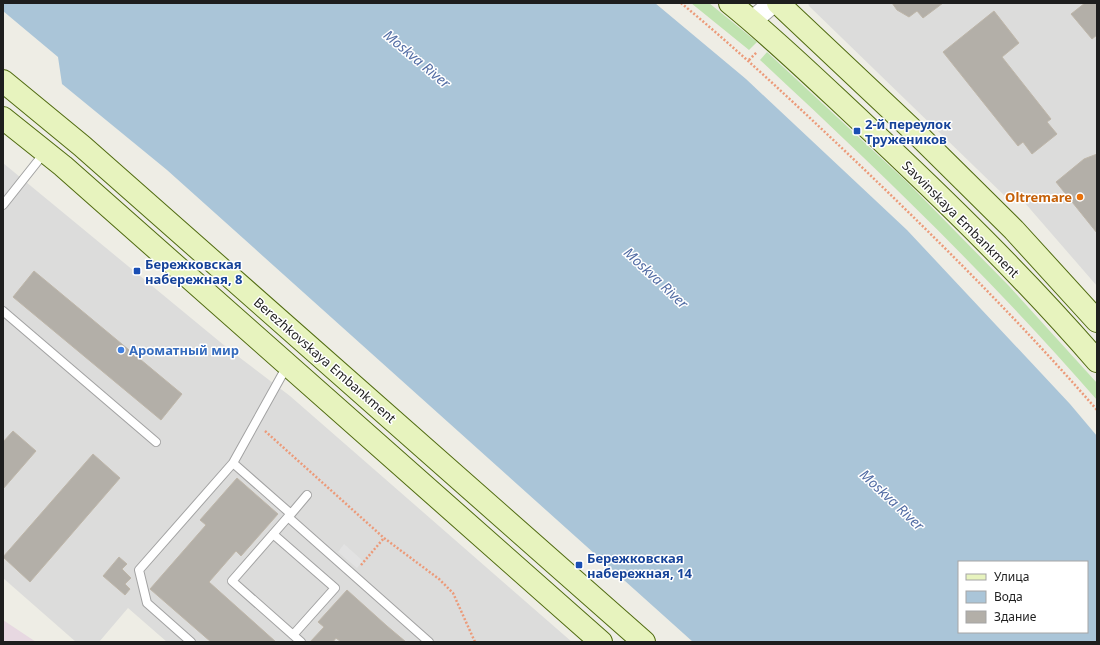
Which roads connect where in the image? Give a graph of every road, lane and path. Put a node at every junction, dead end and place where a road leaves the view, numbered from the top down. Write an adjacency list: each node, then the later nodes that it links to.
1 (681, 3): 14 (path)
2 (730, 3): 5 (main road, Savvinskaya Embankment)
3 (773, 3): 5 (street)
4 (778, 3): 11 (main road)
5 (752, 21): 12 (main road, Savvinskaya Embankment)
6 (3, 80): 29 (main road, Berezhkovskaya Embankment)
7 (3, 118): 8 (main road, Berezhkovskaya Embankment)
8 (45, 152): 9 (lane); 13 (main road, Berezhkovskaya Embankment)
9 (3, 205)
10 (3, 311): 16 (lane)
11 (1097, 321)
12 (1097, 361)
13 (288, 363): 15 (lane); 28 (main road, Berezhkovskaya Embankment)
14 (1097, 410)
15 (255, 423): 17 (lane); 21 (path)
16 (156, 442)
17 (234, 462): 19 (lane); 24 (lane)
18 (307, 495): 19 (lane)
19 (289, 515): 20 (lane); 22 (lane)
20 (273, 534): 23 (lane); 23 (lane)
21 (384, 538): 22 (path); 27 (path)
22 (352, 574): 26 (lane)
23 (293, 635): 25 (lane)
24 (192, 642)
25 (301, 642)
26 (429, 642)
27 (475, 642)
28 (601, 642)
29 (644, 642)

